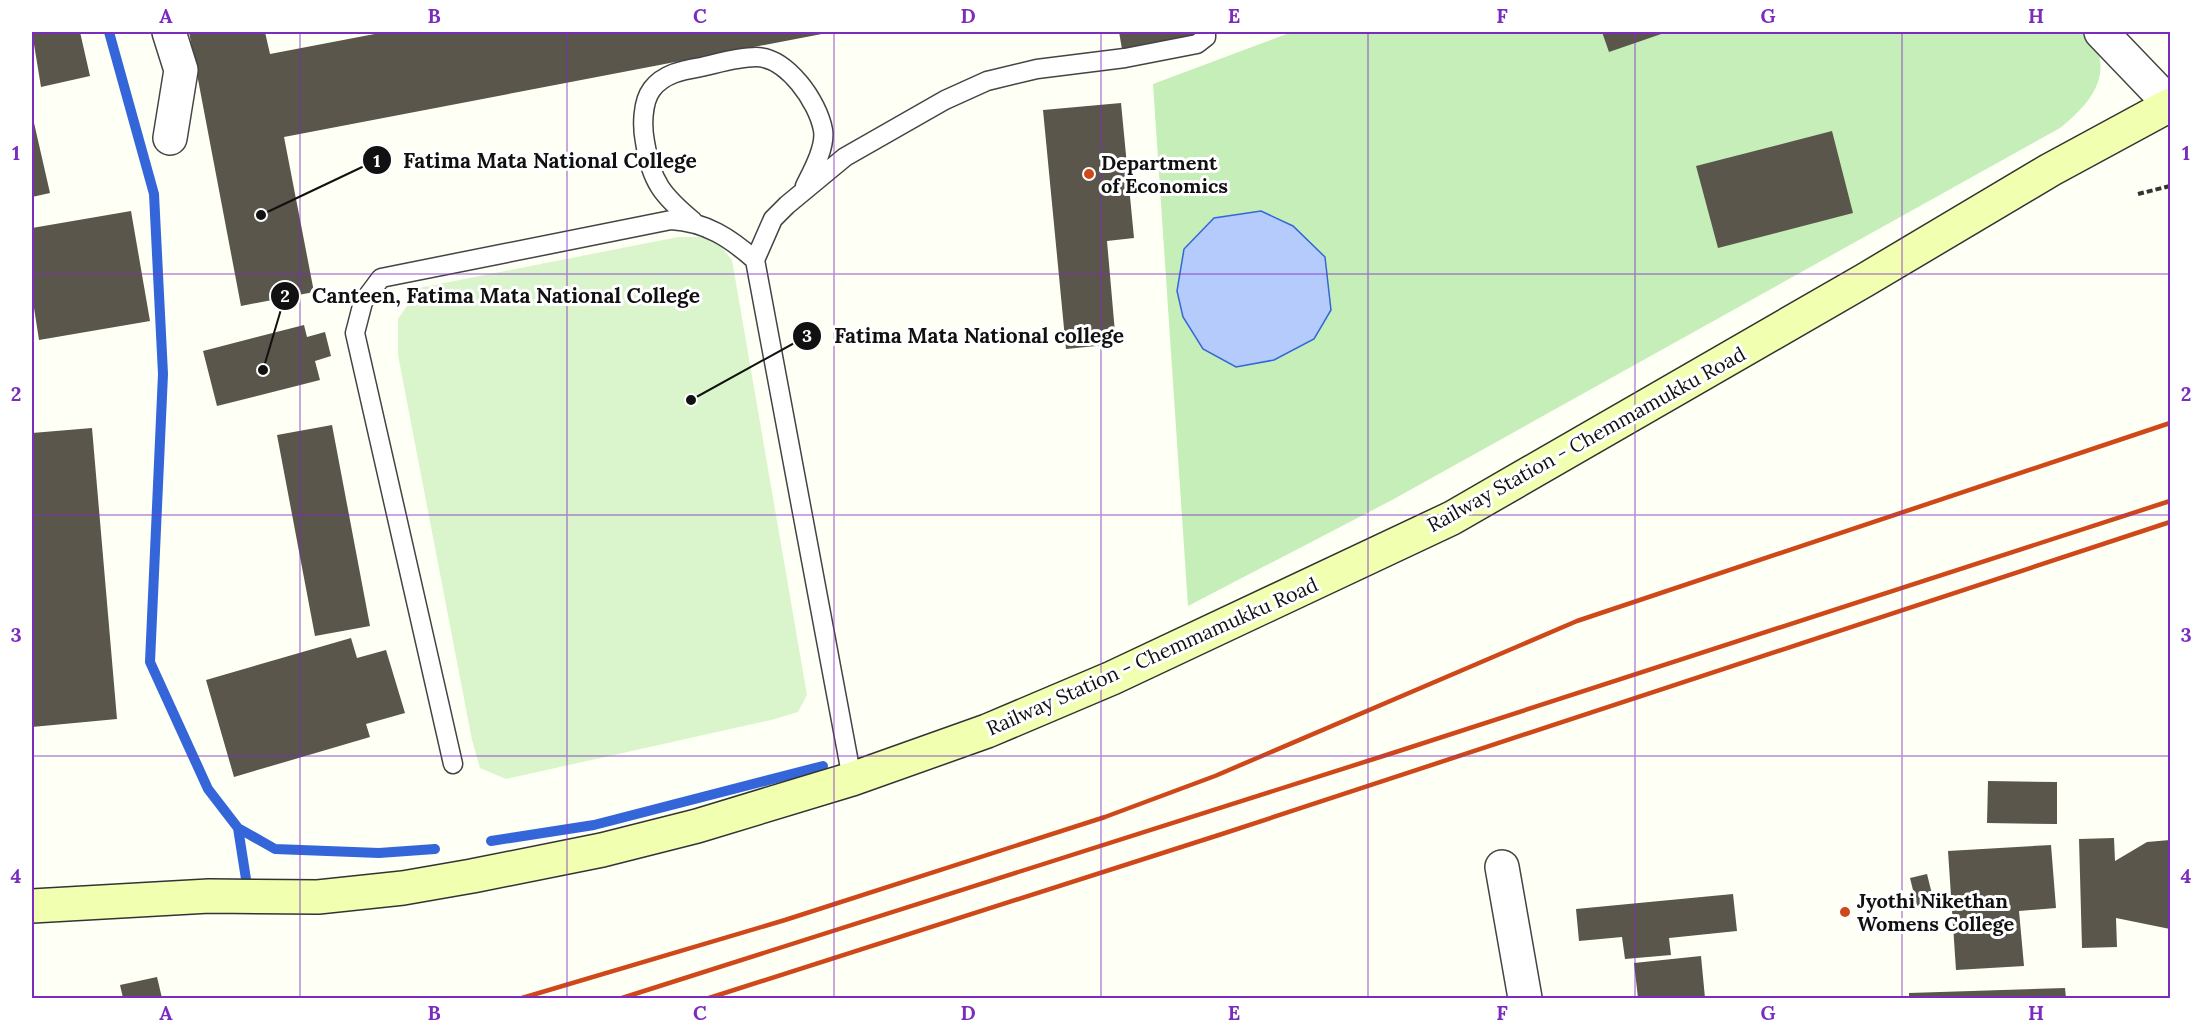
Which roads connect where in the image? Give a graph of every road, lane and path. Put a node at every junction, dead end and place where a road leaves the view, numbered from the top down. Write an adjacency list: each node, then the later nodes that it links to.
1 (169, 32): 5 (street)
2 (1206, 32): 8 (lane)
3 (2101, 32): 4 (street)
4 (2170, 105): 12 (main road, Railway Station - Chemmamukku Road)
5 (170, 138)
6 (2170, 186): 7 (path)
7 (2138, 194)
8 (800, 195): 9 (lane); 10 (lane)
9 (693, 221): 10 (lane); 11 (lane)
10 (755, 260): 12 (lane)
11 (453, 764)
12 (852, 779): 14 (main road, Railway Station - Chemmamukku Road)
13 (1502, 867): 15 (street)
14 (32, 906)
15 (1525, 999)

